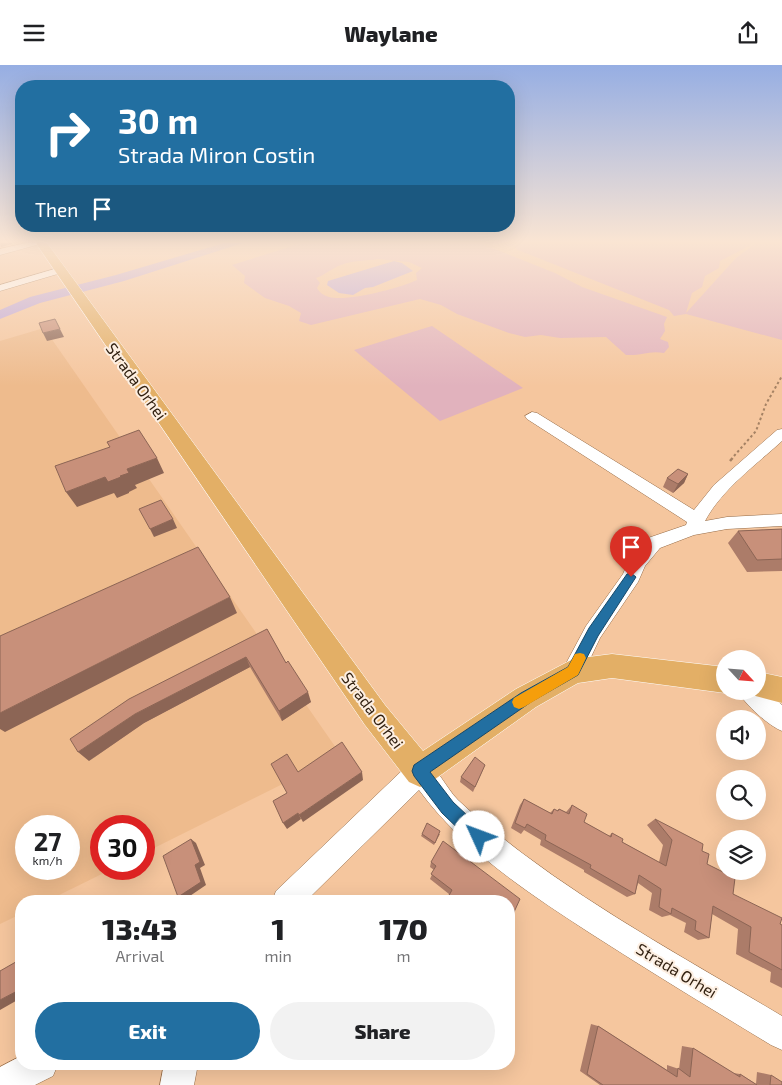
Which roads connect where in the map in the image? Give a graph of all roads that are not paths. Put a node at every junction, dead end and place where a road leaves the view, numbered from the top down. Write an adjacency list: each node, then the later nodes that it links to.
1 (72, 291): 12 (main road, Strada Orhei)
2 (532, 416): 5 (street)
3 (782, 433): 5 (street)
4 (782, 520): 5 (street)
5 (694, 525): 6 (street)
6 (573, 671): 7 (main road); 12 (main road)
7 (716, 679)
8 (766, 687): 9 (main road)
9 (782, 690)
10 (759, 700): 11 (street)
11 (782, 720)
12 (420, 771): 13 (street); 14 (street, Strada Orhei)
13 (292, 895)
14 (782, 1034)
15 (29, 1070): 17 (street)
16 (180, 1070): 18 (street)
17 (0, 1085)
18 (177, 1085)

